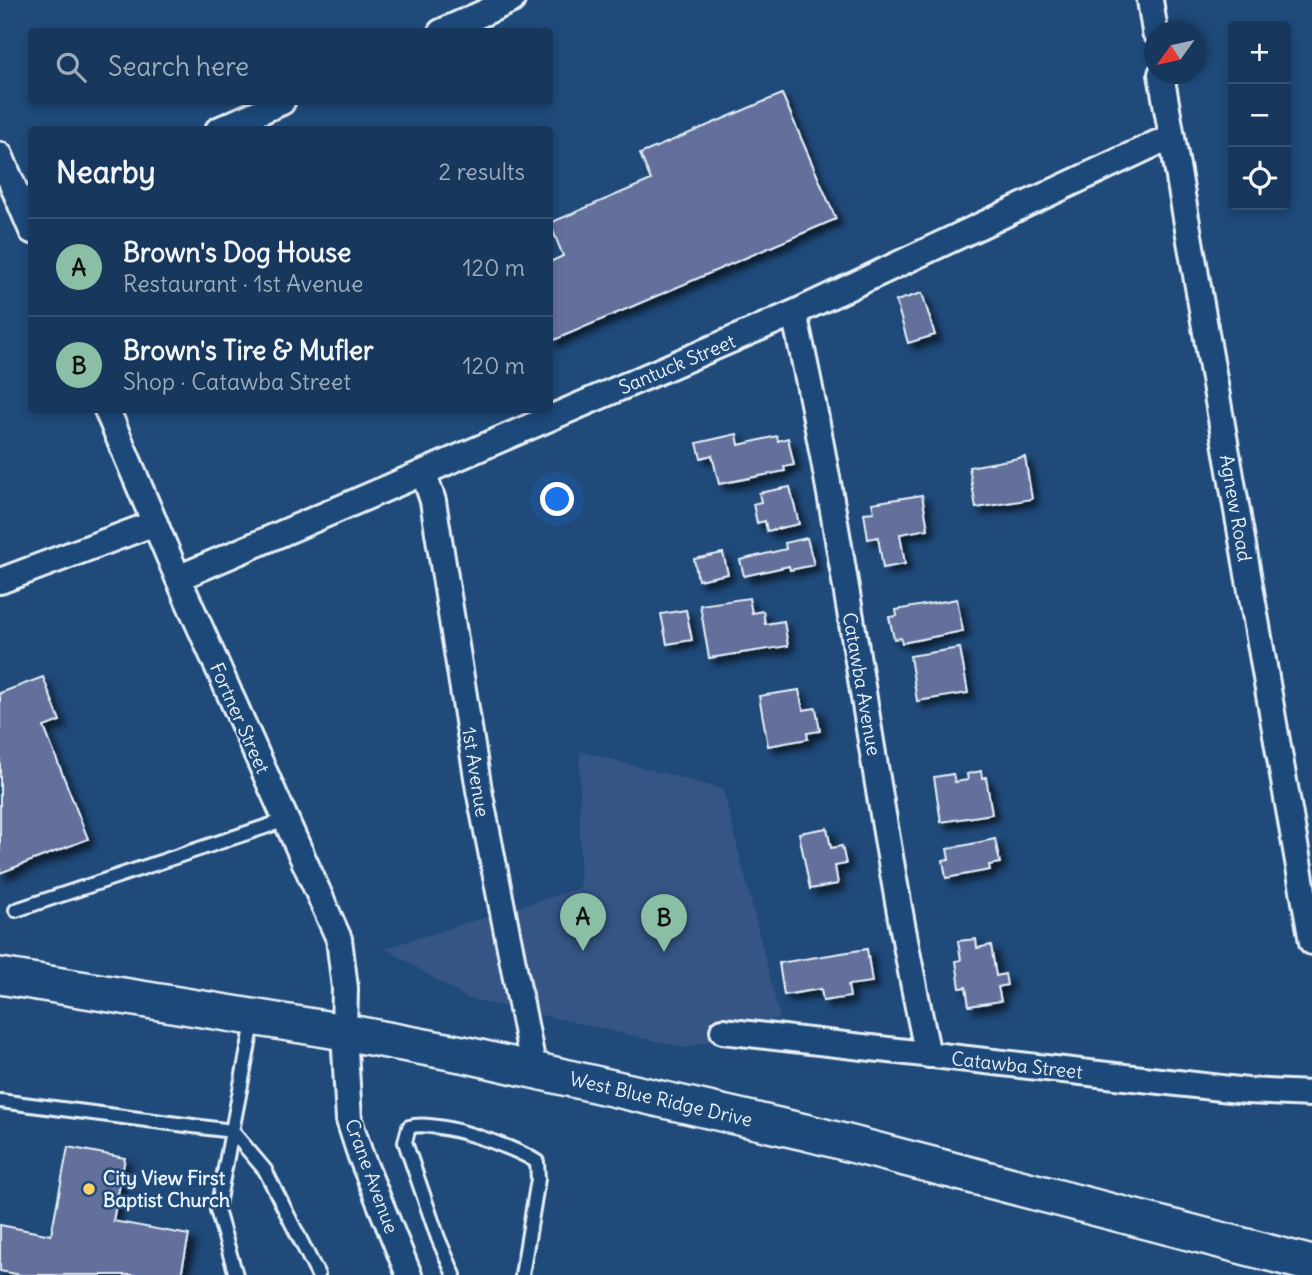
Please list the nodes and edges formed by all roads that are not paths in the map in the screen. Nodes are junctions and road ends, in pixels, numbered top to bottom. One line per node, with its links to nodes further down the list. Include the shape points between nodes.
1 (512, 0): 4 (street)
2 (1150, 0): 3 (street)
3 (1153, 21)
4 (450, 28)
5 (1163, 84): 8 (street, Agnew Road)
6 (275, 105): 7 (street)
7 (227, 126)
8 (1172, 143): 11 (street, Santuck Street, via 1157,143); 19 (street, Agnew Road)
9 (0, 155): 10 (street)
10 (28, 216)
11 (794, 313): 13 (street, Santuck Street); 24 (street, Catawba Avenue, via 851,616 910,972)
12 (108, 413): 14 (street, Fortner Street)
13 (424, 474): 15 (street, Santuck Street); 25 (street, 1st Avenue, via 433,501 492,861)
14 (155, 523): 15 (street, Fortner Street); 16 (street)
15 (178, 578): 17 (street, Fortner Street)
16 (0, 581)
17 (286, 820): 18 (lane); 23 (street, Fortner Street, via 339,939)
18 (16, 910)
19 (1312, 942)
20 (0, 976): 21 (main road, West Blue Ridge Drive)
21 (254, 1017): 23 (main road, West Blue Ridge Drive); 28 (lane)
22 (723, 1031): 24 (street, Catawba Street)
23 (344, 1032): 25 (main road, West Blue Ridge Drive); 32 (street, Crane Avenue, via 349,1119)
24 (929, 1055): 26 (street, Catawba Street, via 1247,1091)
25 (534, 1070): 29 (main road, West Blue Ridge Drive, via 809,1133)
26 (1312, 1094)
27 (0, 1101): 28 (lane)
28 (232, 1131): 30 (lane, via 217,1209); 31 (lane, via 265,1170)
29 (1312, 1264)
30 (236, 1275)
31 (318, 1275)
32 (409, 1275)
33 (454, 1275): 34 (lane, via 405,1142 409,1128 415,1125 487,1139 537,1162)
34 (522, 1275)

